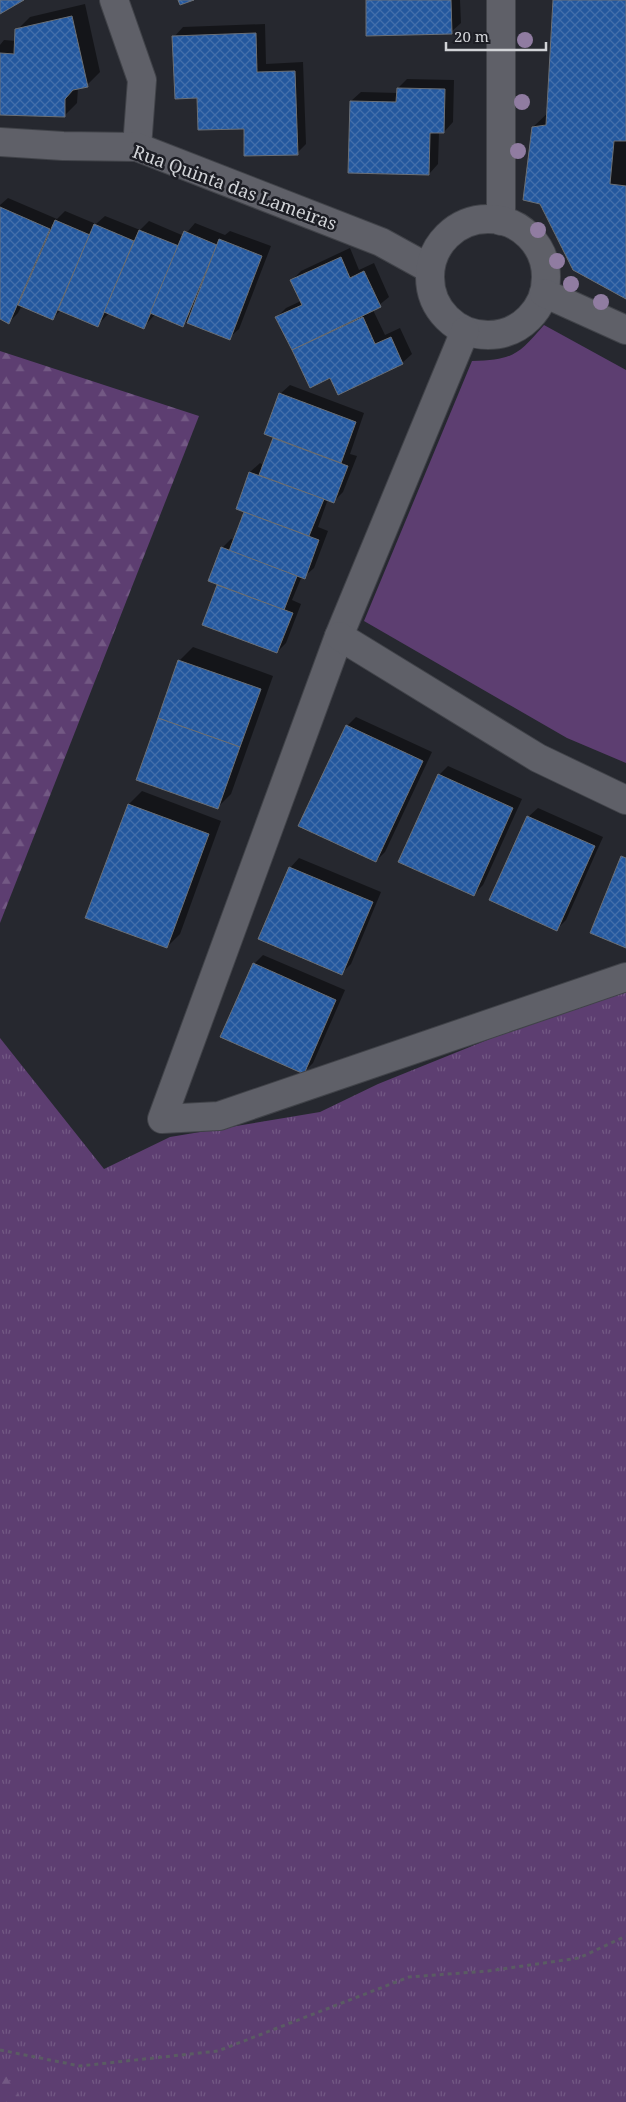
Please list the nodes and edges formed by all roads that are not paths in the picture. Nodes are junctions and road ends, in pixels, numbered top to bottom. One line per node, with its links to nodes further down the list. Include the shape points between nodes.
1 (114, 0): 4 (street, via 142,80)
2 (501, 0): 5 (street)
3 (0, 142): 4 (street, Rua Quinta das Lameiras)
4 (137, 147): 6 (street, Rua Quinta das Lameiras, via 381,242)
5 (501, 221): 6 (street, via 485,219 455,229 443,240); 7 (street, via 518,228 533,240 542,256 546,274)
6 (430, 269): 9 (street, via 431,288 437,306 449,321)
7 (544, 293): 8 (street); 9 (street, via 535,311 522,325 504,334 485,336)
8 (626, 330)
9 (465, 331): 10 (street)
10 (339, 636): 11 (street, via 538,758); 12 (street, via 162,1119 219,1116)
11 (626, 800)
12 (626, 977)

